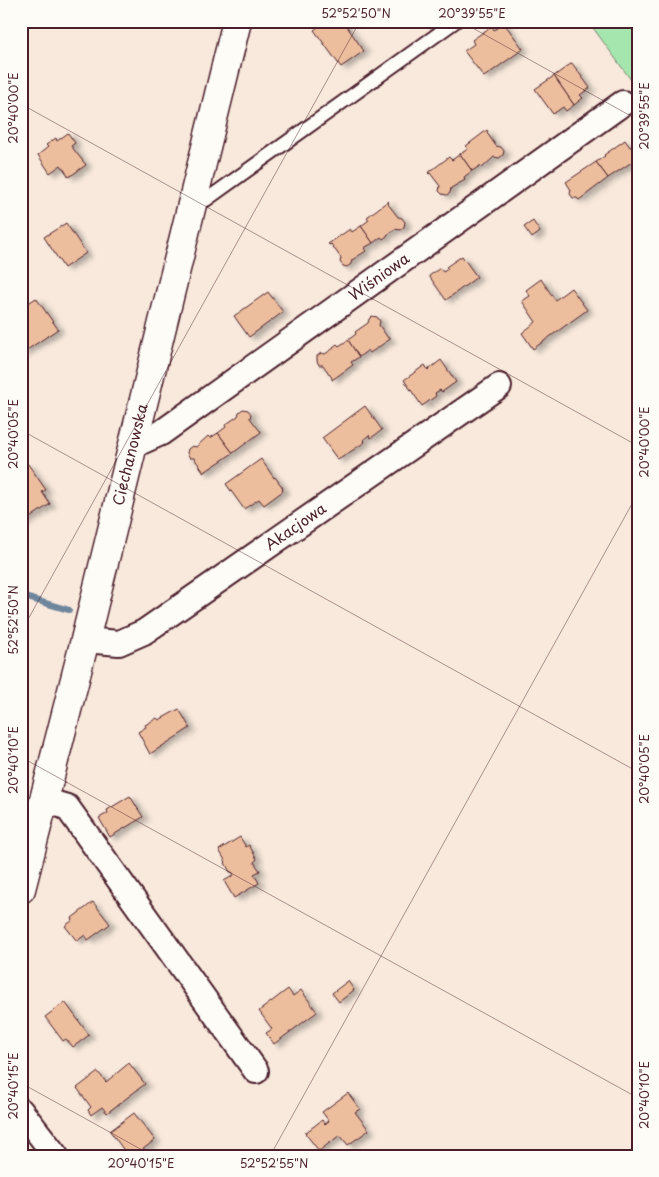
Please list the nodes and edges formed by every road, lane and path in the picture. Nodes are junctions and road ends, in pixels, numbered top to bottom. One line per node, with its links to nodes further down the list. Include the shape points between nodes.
1 (236, 21): 4 (street, Ciechanowska)
2 (456, 21): 4 (lane, via 206,200)
3 (623, 103): 6 (street, Wiśniowa, via 162,433)
4 (190, 208): 6 (street, Ciechanowska)
5 (499, 386): 7 (street, Akacjowa, via 144,632 119,643)
6 (132, 446): 7 (street, Ciechanowska)
7 (85, 640): 8 (street, Ciechanowska)
8 (43, 800): 9 (street, Ciechanowska); 10 (street, via 67,807)
9 (21, 889)
10 (256, 1071)
11 (21, 1111): 12 (street)
12 (56, 1156)

